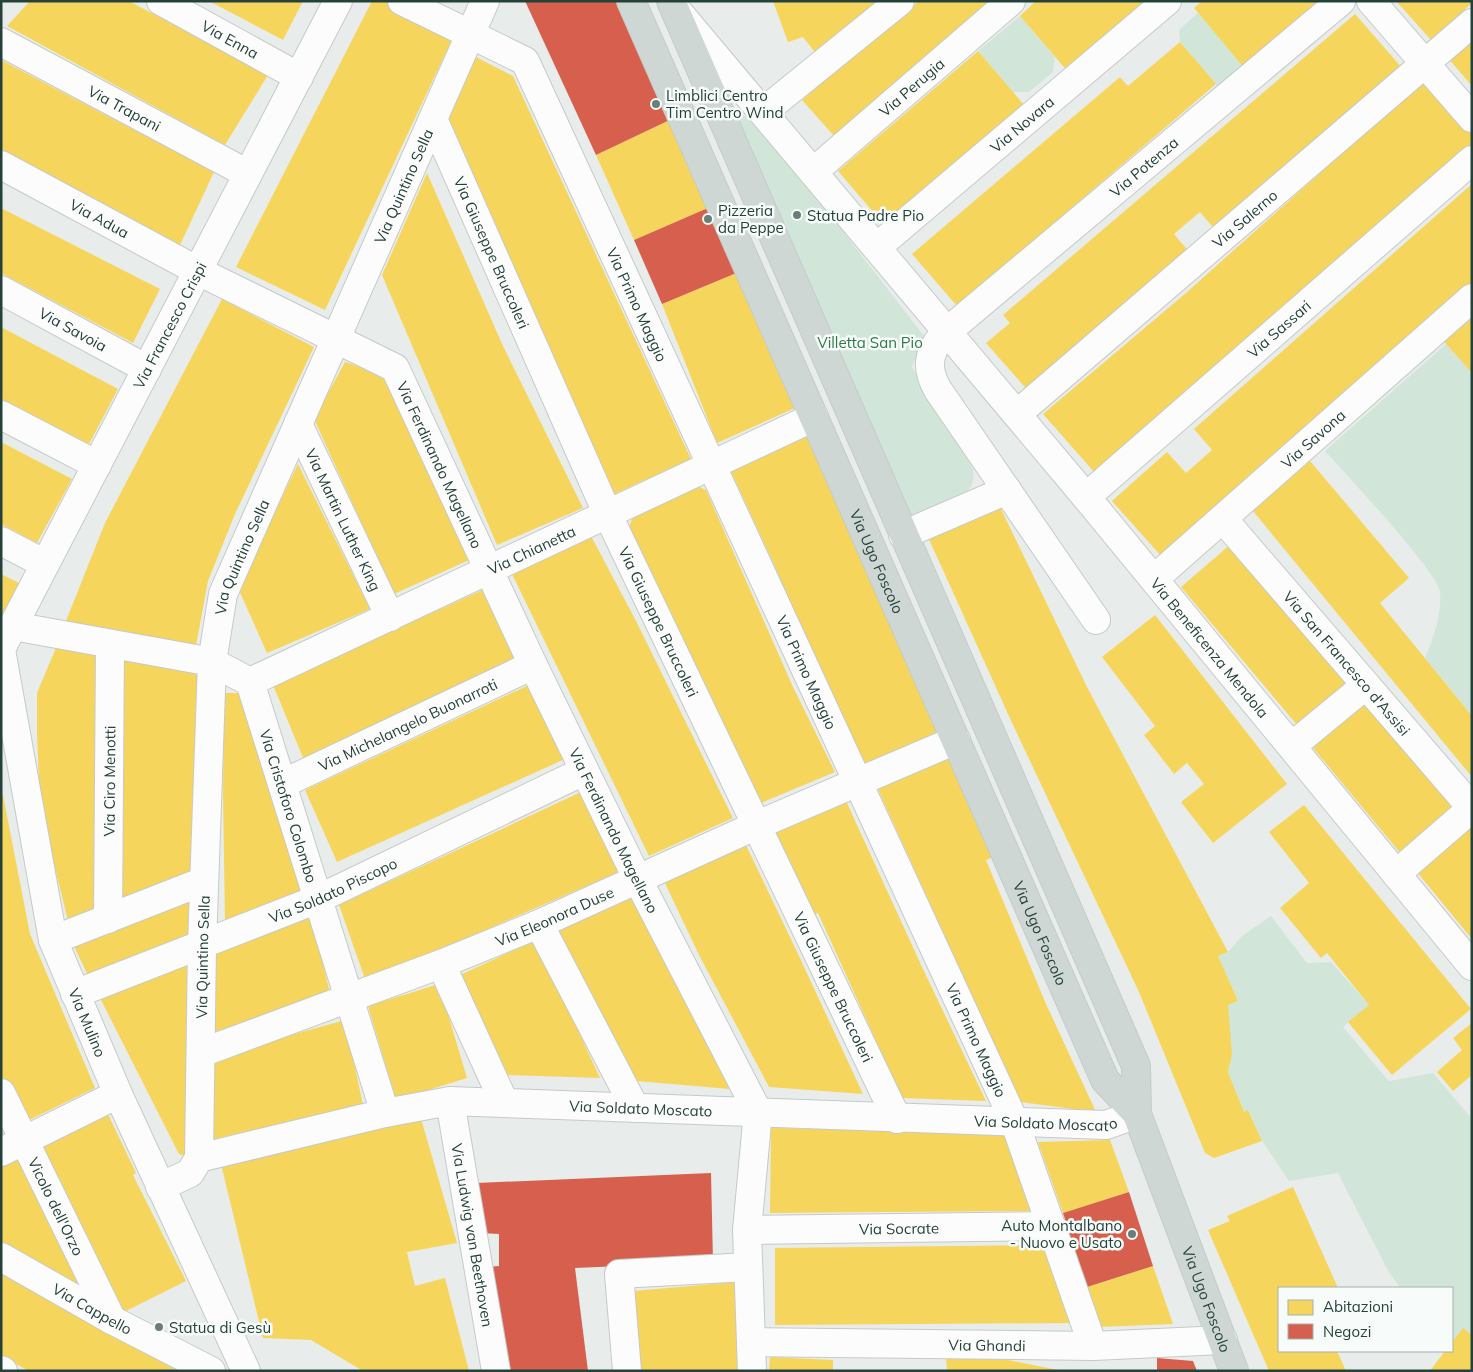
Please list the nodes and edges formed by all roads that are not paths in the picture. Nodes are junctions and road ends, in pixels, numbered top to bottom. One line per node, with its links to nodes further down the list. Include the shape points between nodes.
1 (160, 1): 16 (street, Via Enna)
2 (338, 1): 16 (street, Via Francesco Crispi)
3 (402, 1): 13 (street, Via Primo Maggio)
4 (485, 1): 13 (street, Via Quintino Sella)
5 (632, 1): 33 (main road, Via Ugo Foscolo)
6 (900, 1): 17 (street)
7 (1011, 1): 22 (street, Via Perugia)
8 (1167, 1): 24 (street, Via Novara)
9 (1341, 1): 28 (street, Via Potenza)
10 (1370, 1): 15 (street)
11 (674, 3): 17 (street, Via Beneficenza Mendola); 41 (main road, Via Ugo Foscolo)
12 (1472, 23): 15 (street, Via Salerno)
13 (470, 35): 19 (street, Via Quintino Sella); 36 (street, Via Primo Maggio, via 525,61)
14 (1, 42): 23 (street, Via Trapani)
15 (1425, 64): 18 (street); 31 (street, Via Salerno)
16 (299, 76): 23 (street, Via Francesco Crispi)
17 (763, 112): 22 (street, Via Beneficenza Mendola)
18 (1472, 118)
19 (433, 119): 29 (street, Via Quintino Sella); 39 (street, Via Giuseppe Bruccoleri)
20 (1472, 160): 38 (street, Via Sassari)
21 (1, 165): 25 (street, Via Adua)
22 (813, 172): 24 (street, Via Beneficenza Mendola)
23 (248, 174): 25 (street, Via Francesco Crispi)
24 (877, 247): 28 (street, Via Beneficenza Mendola)
25 (198, 271): 29 (street, Via Adua); 30 (street, Via Francesco Crispi)
26 (1, 290): 30 (street, Via Savoia)
27 (1472, 298): 40 (street, Via Savona)
28 (948, 331): 31 (street, Via Beneficenza Mendola); 37 (street, Via Potenza, via 934,349 929,371 941,396)
29 (336, 340): 34 (street, Via Quintino Sella); 44 (street, Via Ferdinando Magellano, via 395,368)
30 (147, 369): 35 (street, Via Francesco Crispi)
31 (1017, 414): 38 (street, Via Beneficenza Mendola)
32 (1, 415): 35 (street)
33 (814, 417): 36 (street, Via Chianetta); 54 (main road, Via Ugo Foscolo)
34 (298, 424): 46 (street, Via Martin Luther King); 50 (street, Via Quintino Sella, via 223,594)
35 (97, 465): 43 (street, Via Francesco Crispi)
36 (713, 465): 39 (street, Via Chianetta); 57 (street, Via Primo Maggio)
37 (1006, 490): 41 (street); 47 (street, Via Potenza)
38 (1086, 497): 45 (street, Via Beneficenza Mendola)
39 (608, 515): 44 (street, Via Chianetta); 60 (street, Via Giuseppe Bruccoleri)
40 (1223, 519): 45 (street, Via Savona); 53 (street, Via San Francesco d'Assisi)
41 (903, 535): 81 (main road, Via Ugo Foscolo, via 1136,1066)
42 (1, 541): 43 (street)
43 (45, 564): 48 (street, Via Francesco Crispi)
44 (490, 570): 46 (street, Via Chianetta); 51 (street, Via Ferdinando Magellano)
45 (1154, 579): 55 (street, Via Beneficenza Mendola)
46 (390, 617): 52 (street, Via Chianetta)
47 (1096, 620)
48 (5, 642): 49 (street); 67 (street, Via Mulino)
49 (110, 644): 50 (street); 65 (street, Via Ciro Menotti)
50 (212, 662): 52 (street); 63 (street, Via Quintino Sella)
51 (533, 665): 56 (street, Via Ferdinando Magellano); 58 (street, Via Michelangelo Buonarroti)
52 (250, 682): 58 (street, Via Cristoforo Colombo)
53 (1366, 685): 55 (street); 59 (street, Via San Francesco d'Assisi)
54 (956, 740): 57 (street, Via Eleonora Duse); 81 (main road, Via Ugo Foscolo, via 1105,1080)
55 (1292, 746): 61 (street, Via Beneficenza Mendola)
56 (584, 771): 62 (street, Via Ferdinando Magellano); 64 (street, Via Soldato Piscopo)
57 (858, 783): 60 (street, Via Eleonora Duse); 83 (street, Via Primo Maggio)
58 (282, 784): 64 (street, Via Cristoforo Colombo)
59 (1472, 808): 61 (street)
60 (754, 826): 62 (street, Via Eleonora Duse); 82 (street, Via Giuseppe Bruccoleri)
61 (1396, 874): 70 (street, Via Beneficenza Mendola)
62 (638, 880): 66 (street, Via Eleonora Duse); 79 (street, Via Ferdinando Magellano)
63 (204, 881): 65 (street); 68 (street, Via Quintino Sella)
64 (318, 899): 68 (street, Via Soldato Piscopo); 72 (street, Via Cristoforo Colombo)
65 (108, 919): 67 (street)
66 (538, 924): 69 (street, Via Eleonora Duse); 78 (street)
67 (54, 940): 71 (street, Via Mulino)
68 (202, 945): 71 (street, Via Soldato Piscopo); 73 (street, Via Quintino Sella)
69 (441, 964): 72 (street, Via Eleonora Duse); 77 (street)
70 (1472, 966)
71 (74, 994): 75 (street, Via Mulino)
72 (349, 999): 73 (street, Via Eleonora Duse); 80 (street, Via Cristoforo Colombo)
73 (200, 1053): 85 (street, Via Quintino Sella)
74 (1, 1093): 84 (street, Vicolo dell'Orzo)
75 (118, 1094): 84 (street); 86 (street, Via Mulino)
76 (450, 1100): 77 (street, Via Soldato Moscato); 80 (street, Via Soldato Moscato); 97 (street, Via Ludwig van Beethoven)
77 (504, 1102): 78 (street, Via Soldato Moscato)
78 (635, 1108): 79 (street, Via Soldato Moscato)
79 (758, 1112): 82 (street, Via Soldato Moscato); 88 (street)
80 (385, 1113): 85 (street, Via Soldato Moscato)
81 (1137, 1114): 83 (street, Via Soldato Moscato, via 1106,1125); 92 (main road, Via Ugo Foscolo)
82 (897, 1118): 83 (street, Via Soldato Moscato)
83 (1015, 1123): 87 (street, Via Primo Maggio)
84 (13, 1147): 91 (street, Vicolo dell'Orzo)
85 (199, 1158): 86 (street, via 190,1173)
86 (160, 1187): 96 (street, Via Mulino)
87 (1051, 1226): 88 (street, Via Socrate); 94 (street, Via Primo Maggio)
88 (747, 1230): 90 (street)
89 (1, 1257): 91 (street, Via Cappello)
90 (748, 1267): 93 (street); 98 (street, via 618,1274)
91 (112, 1320): 95 (street, Via Cappello)
92 (1223, 1340): 94 (street, Via Ghandi); 100 (main road, Via Ugo Foscolo)
93 (751, 1342): 94 (street, Via Ghandi); 99 (street)
94 (1093, 1346)
95 (211, 1371)
96 (246, 1371)
97 (496, 1371)
98 (627, 1371)
99 (752, 1371)
100 (1234, 1371)

